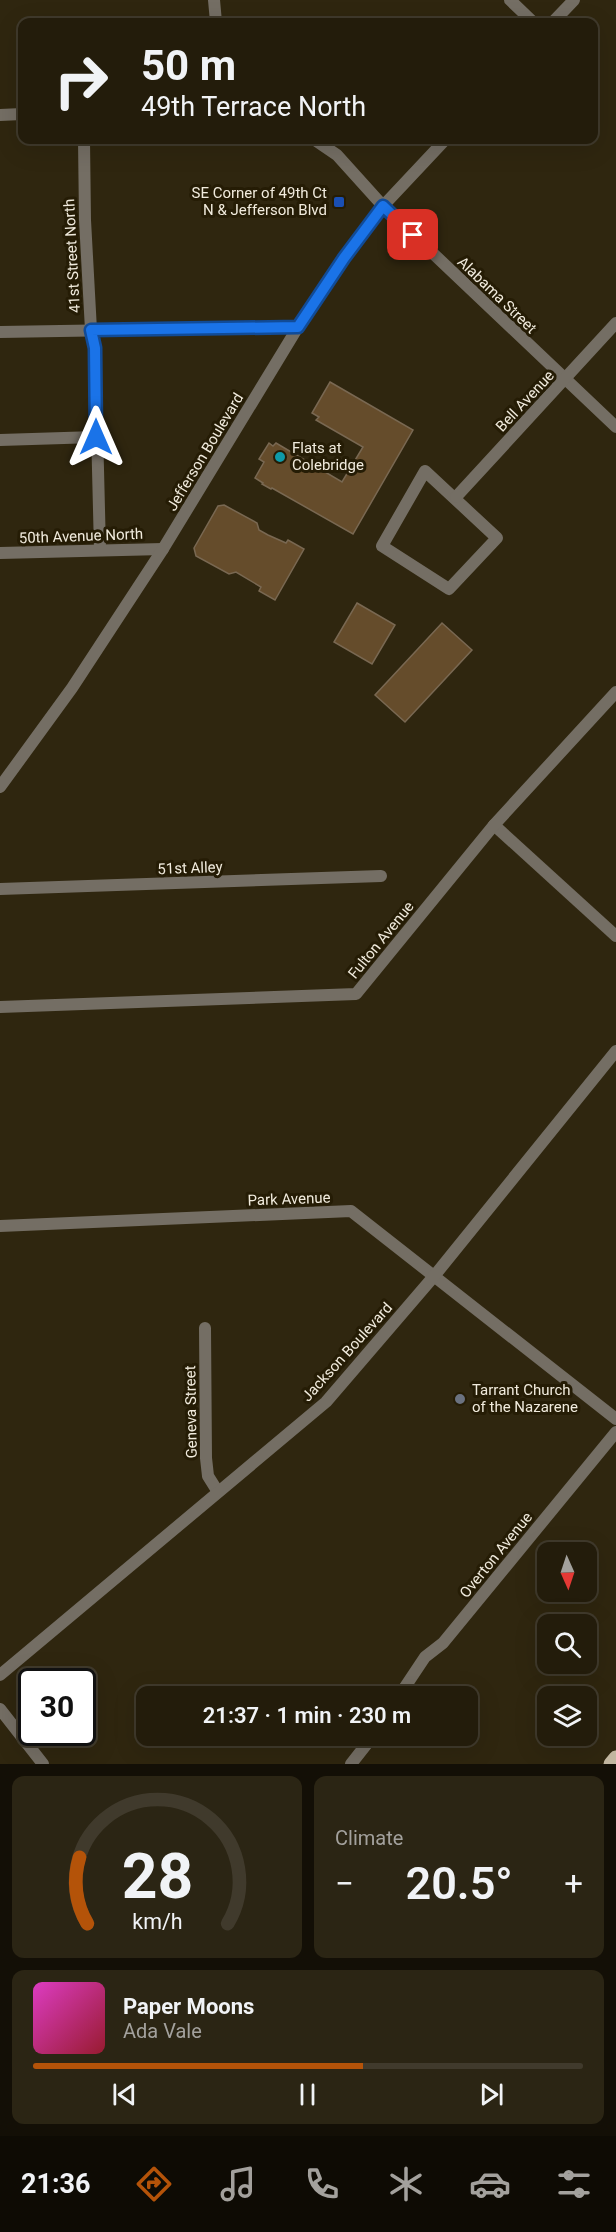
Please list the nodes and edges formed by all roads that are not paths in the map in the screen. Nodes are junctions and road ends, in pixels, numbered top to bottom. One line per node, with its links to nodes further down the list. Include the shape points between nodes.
1 (214, 0): 4 (street)
2 (510, 0): 5 (street)
3 (574, 0): 6 (street)
4 (216, 18)
5 (529, 18)
6 (558, 18)
7 (18, 114): 8 (street)
8 (0, 115)
9 (84, 144): 15 (street, 41st Street North)
10 (321, 144): 12 (street, Alabama Street, via 337,155)
11 (441, 144): 12 (street, Jefferson Boulevard)
12 (383, 206): 14 (street, Jefferson Boulevard); 17 (street, Alabama Street)
13 (616, 323): 17 (street, Bell Avenue)
14 (298, 327): 15 (street); 22 (street, Jefferson Boulevard)
15 (91, 330): 16 (street); 19 (street, 41st Street North, via 95,348)
16 (0, 332)
17 (565, 380): 18 (street, Alabama Street); 21 (street, Bell Avenue)
18 (616, 427)
19 (96, 437): 20 (street); 23 (street, 41st Street North)
20 (0, 440)
21 (456, 497): 21 (street, via 497,538 449,590 382,546 425,471)
22 (163, 549): 23 (street, 50th Avenue North); 26 (street, Jefferson Boulevard, via 72,688)
23 (100, 550): 24 (street, 50th Avenue North)
24 (0, 554)
25 (616, 692): 28 (street, Fulton Avenue)
26 (5, 773): 27 (street, Jefferson Boulevard)
27 (0, 787)
28 (494, 825): 31 (street); 32 (street, Fulton Avenue, via 356,994)
29 (381, 876): 30 (street, 51st Alley)
30 (0, 889)
31 (616, 936)
32 (0, 1007)
33 (616, 1051): 35 (street, Jackson Boulevard)
34 (0, 1226): 35 (street, Park Avenue, via 351,1211)
35 (435, 1275): 37 (street, Park Avenue); 39 (street, Jackson Boulevard, via 326,1401)
36 (205, 1328): 39 (street, Geneva Street, via 206,1458 208,1476)
37 (616, 1419)
38 (616, 1432): 41 (street, Overton Avenue, via 443,1643 426,1657)
39 (218, 1492): 40 (street, Jackson Boulevard)
40 (0, 1675)
41 (406, 1686)
42 (0, 1709): 45 (street)
43 (365, 1746): 46 (street)
44 (616, 1758): 47 (main road)
45 (43, 1764)
46 (351, 1764)
47 (611, 1764)

